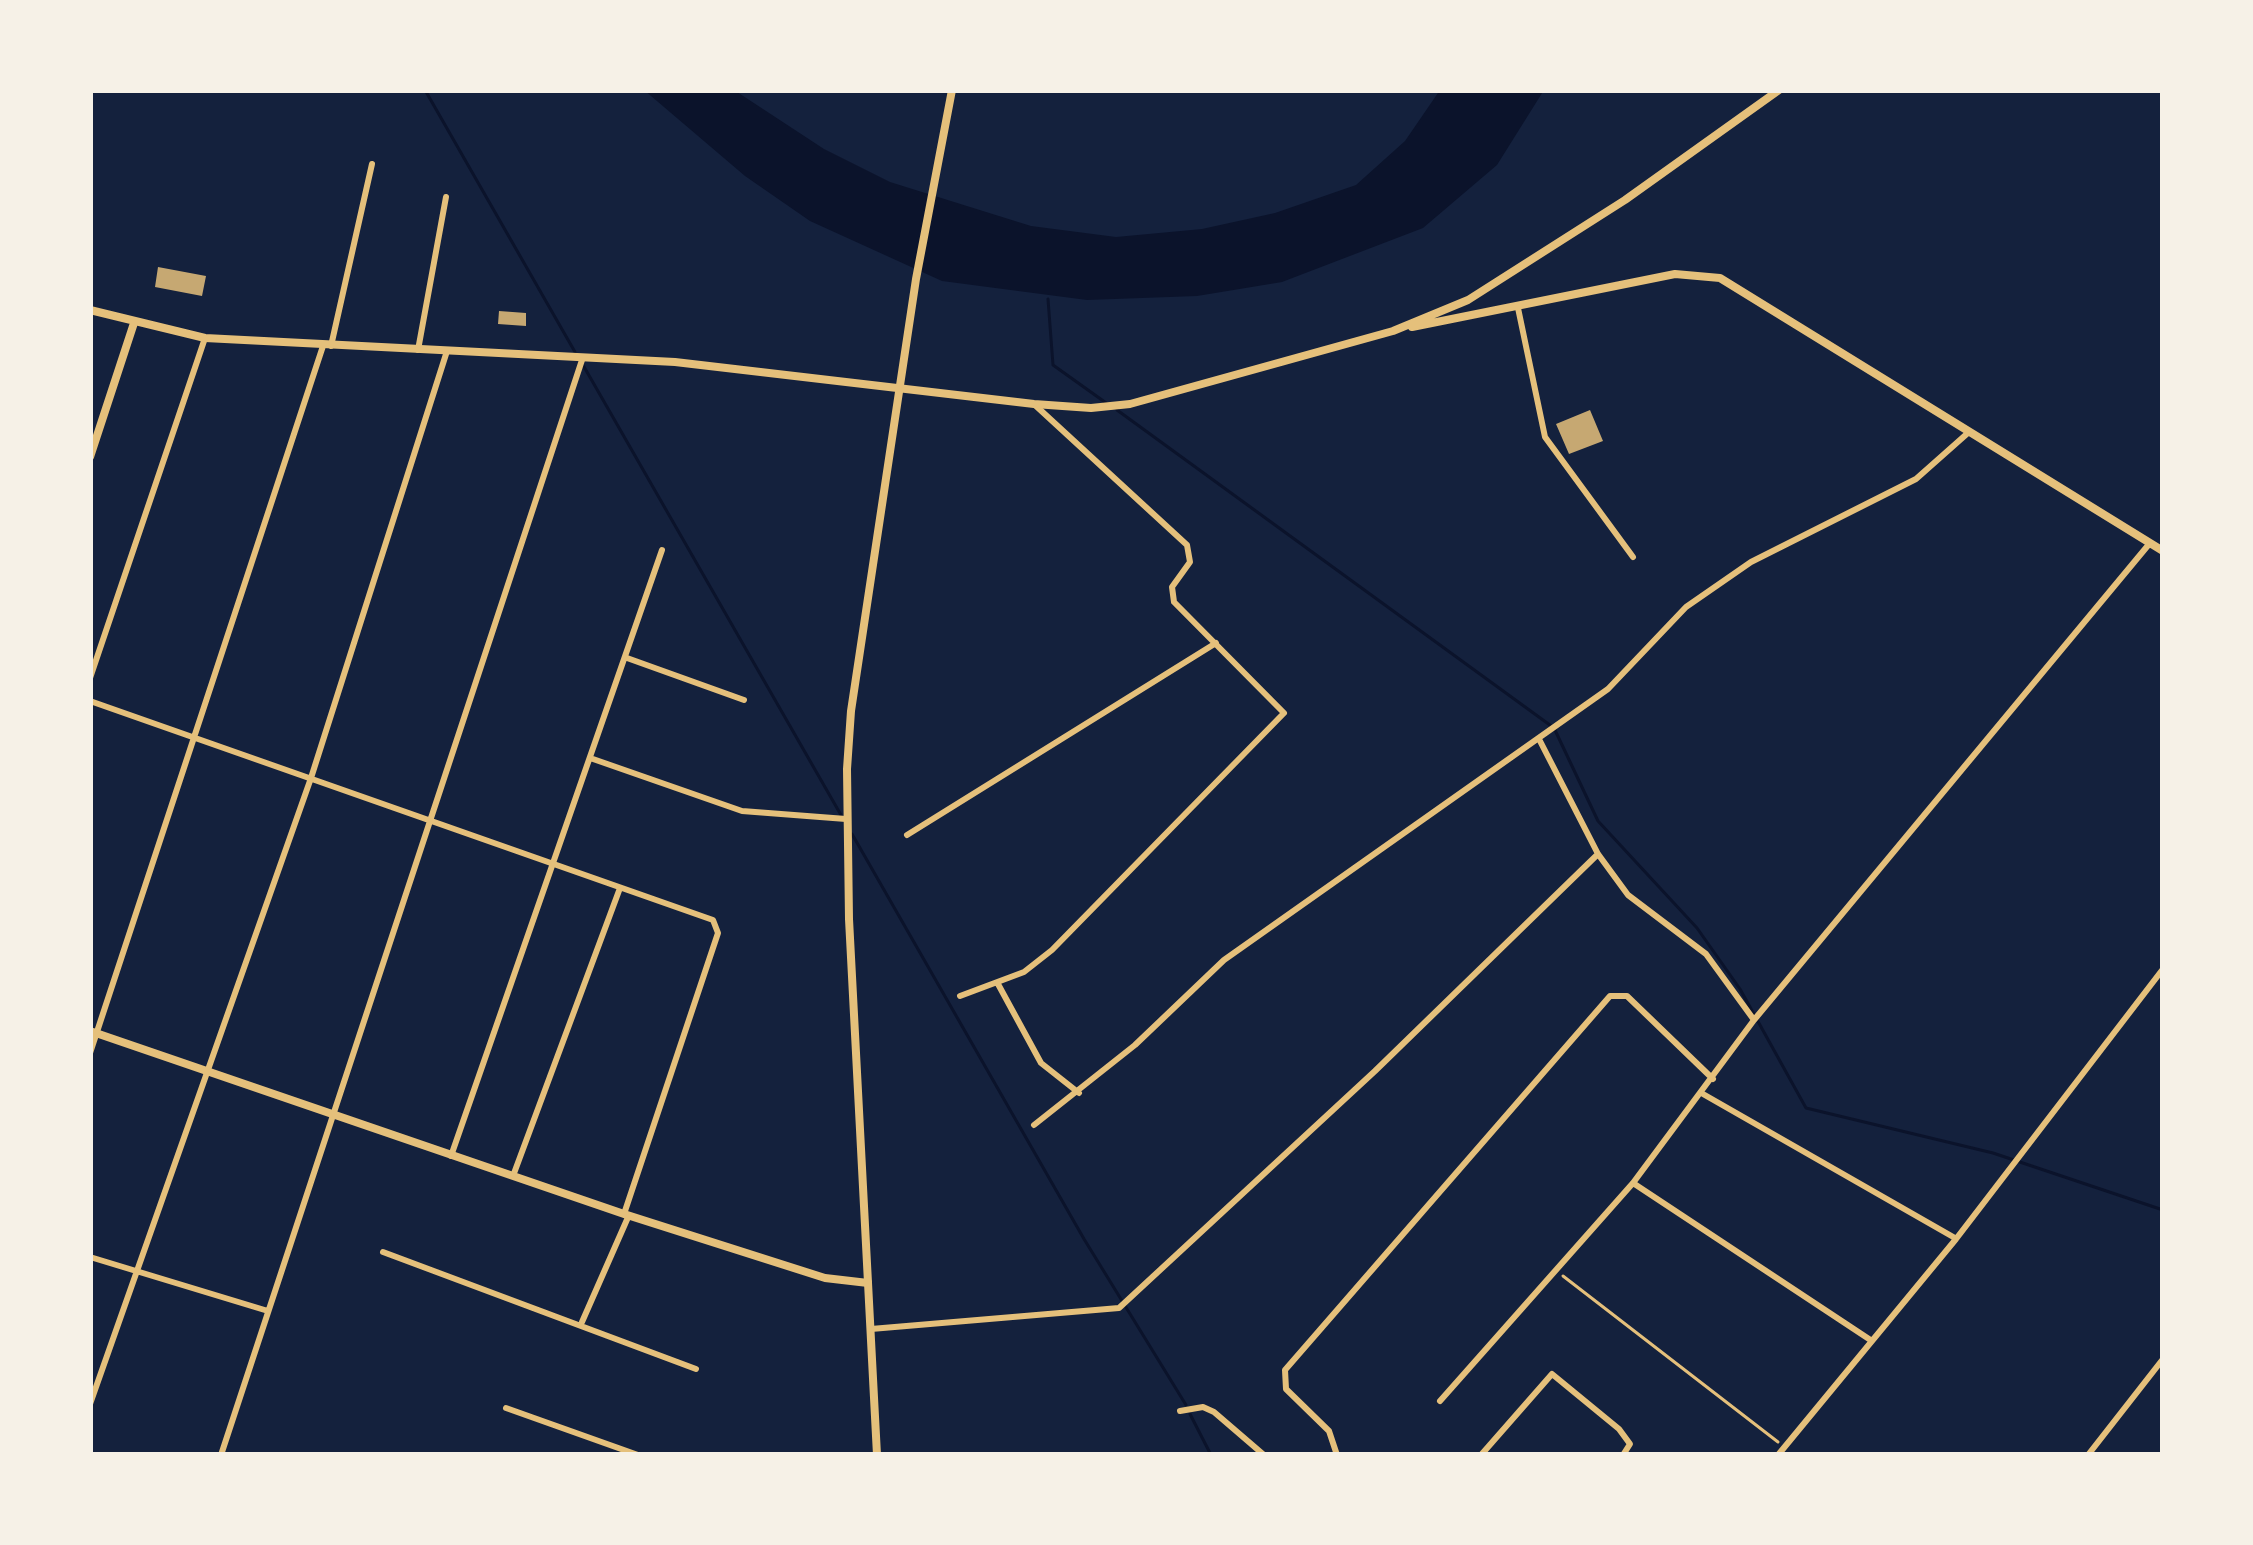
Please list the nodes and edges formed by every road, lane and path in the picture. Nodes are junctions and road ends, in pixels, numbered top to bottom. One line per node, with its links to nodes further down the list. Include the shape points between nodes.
1 (952, 90): 14 (street)
2 (1780, 90): 8 (street, via 1502,282)
3 (372, 164): 10 (street)
4 (446, 197): 11 (street)
5 (1518, 308): 8 (street); 16 (street, via 1675,274 1720,278); 21 (street, via 1545,437)
6 (90, 310): 7 (street)
7 (134, 322): 9 (street); 17 (street)
8 (1393, 331): 15 (street, via 1130,404)
9 (205, 338): 10 (street); 24 (street)
10 (327, 346): 11 (street); 27 (street)
11 (418, 350): 12 (street)
12 (447, 351): 13 (street); 30 (street)
13 (583, 357): 14 (street); 32 (street)
14 (900, 387): 15 (street); 31 (street, via 851,712)
15 (1034, 404): 22 (street, via 1186,544 1190,562 1170,594)
16 (1972, 430): 18 (street); 28 (street, via 1916,479 1751,562 1686,607 1608,689)
17 (90, 457)
18 (2150, 543): 20 (street); 40 (street)
19 (662, 550): 23 (street)
20 (2163, 551)
21 (1633, 556)
22 (1216, 643): 33 (street); 38 (street, via 1282,706 1283,720 1052,950)
23 (627, 658): 26 (street); 29 (street)
24 (90, 678)
25 (90, 700): 27 (street)
26 (745, 700)
27 (194, 737): 30 (street); 41 (street)
28 (1539, 739): 34 (street); 45 (street, via 1224,959)
29 (593, 759): 31 (street, via 742,811); 35 (street)
30 (311, 778): 32 (street); 43 (street)
31 (846, 819): 58 (street)
32 (433, 822): 35 (street); 47 (street)
33 (907, 835)
34 (1598, 854): 40 (street, via 1642,910 1706,954); 61 (street, via 1119,1308)
35 (556, 865): 36 (street); 49 (street)
36 (620, 887): 50 (street); 52 (street, via 717,926)
37 (2163, 969): 53 (street)
38 (998, 984): 39 (street); 45 (street, via 1041,1063)
39 (960, 996)
40 (1754, 1020): 44 (street)
41 (93, 1032): 42 (street); 43 (street)
42 (90, 1053)
43 (210, 1071): 47 (street); 57 (street)
44 (1713, 1079): 46 (street); 74 (street, via 1627,996 1610,996 1285,1370 1286,1389 1330,1431)
45 (1078, 1093): 48 (street)
46 (1702, 1094): 51 (street); 53 (street)
47 (332, 1113): 49 (street); 59 (street)
48 (1034, 1124)
49 (451, 1156): 50 (street)
50 (513, 1176): 52 (street)
51 (1633, 1183): 56 (street); 62 (street)
52 (626, 1215): 58 (street, via 824,1279); 60 (street)
53 (1956, 1239): 62 (street)
54 (382, 1252): 60 (street)
55 (90, 1257): 57 (street)
56 (1557, 1271): 65 (street); 69 (path)
57 (137, 1273): 59 (street); 66 (street)
58 (868, 1283): 61 (street)
59 (268, 1311): 70 (street)
60 (581, 1323): 64 (street)
61 (871, 1329): 72 (street)
62 (1872, 1341): 69 (street)
63 (2163, 1359): 78 (street)
64 (696, 1370)
65 (1440, 1401)
66 (90, 1404)
67 (506, 1408): 71 (street)
68 (1180, 1412): 73 (street, via 1214,1412)
69 (1784, 1447): 77 (street)
70 (221, 1455)
71 (638, 1455)
72 (878, 1455)
73 (1264, 1455)
74 (1337, 1455)
75 (1480, 1455): 76 (street, via 1552,1374 1619,1429 1630,1444)
76 (1623, 1455)
77 (1778, 1455)
78 (2088, 1455)

